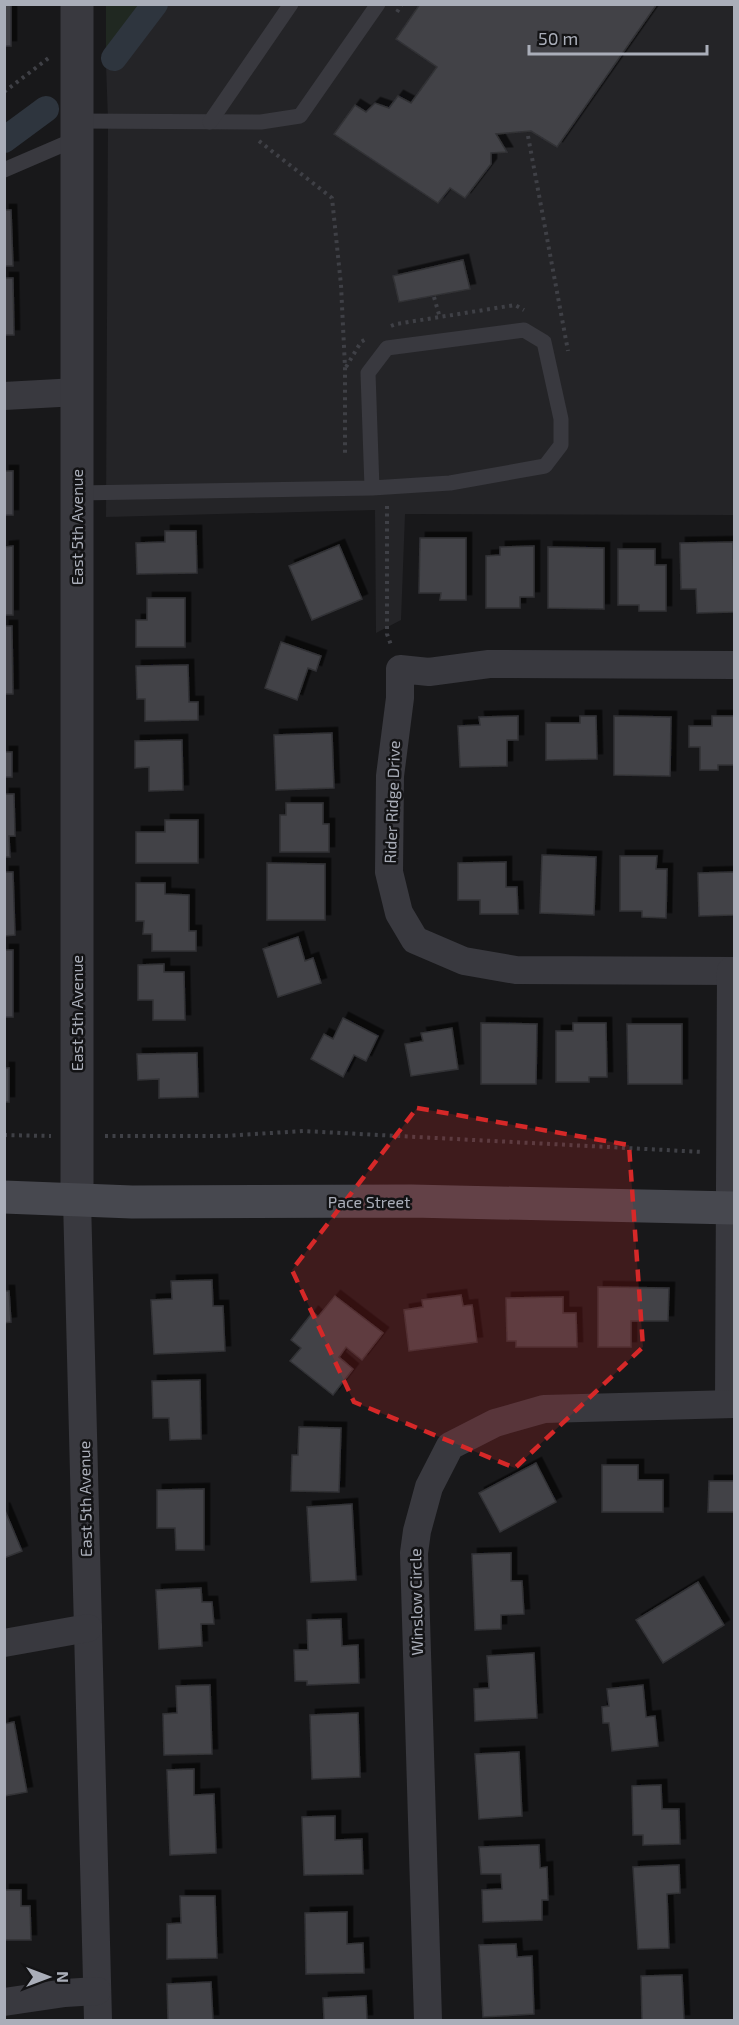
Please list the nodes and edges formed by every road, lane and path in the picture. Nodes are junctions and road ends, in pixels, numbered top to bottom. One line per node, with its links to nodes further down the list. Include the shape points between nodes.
1 (77, 4): 5 (street, East 5th Avenue)
2 (291, 4): 4 (lane)
3 (378, 4): 4 (lane, via 300,116 261,122)
4 (210, 122): 5 (lane)
5 (76, 130): 8 (lane); 12 (street, East 5th Avenue)
6 (250, 135): 14 (path, via 332,198 341,285)
7 (528, 136): 11 (path)
8 (4, 170)
9 (435, 297): 10 (path)
10 (440, 318)
11 (569, 356)
12 (77, 392): 13 (street); 16 (street, East 5th Avenue)
13 (4, 396)
14 (345, 455)
15 (380, 488): 15 (lane, via 450,483 545,465 561,445 561,419 544,342 524,330 387,348 368,373); 16 (lane); 18 (path, via 387,634)
16 (77, 493): 25 (street, East 5th Avenue)
17 (735, 665): 18 (street, via 489,664 429,672)
18 (400, 669): 19 (street, Rider Ridge Drive, via 390,776 389,872 399,913 415,940 464,961 516,970)
19 (733, 971): 26 (street)
20 (4, 1135): 21 (path)
21 (52, 1136)
22 (104, 1136): 23 (path, via 224,1136 303,1131)
23 (703, 1152)
24 (4, 1197): 25 (main road, Pace Street)
25 (77, 1200): 26 (main road, Pace Street); 28 (street, East 5th Avenue)
26 (733, 1208): 27 (street)
27 (732, 1403): 33 (street, Winslow Circle, via 544,1408 495,1423 450,1446 429,1487 414,1553)
28 (88, 1628): 29 (street); 30 (street, East 5th Avenue)
29 (4, 1643)
30 (97, 1992): 31 (street); 32 (street, East 5th Avenue)
31 (4, 2002)
32 (98, 2020)
33 (428, 2020)

